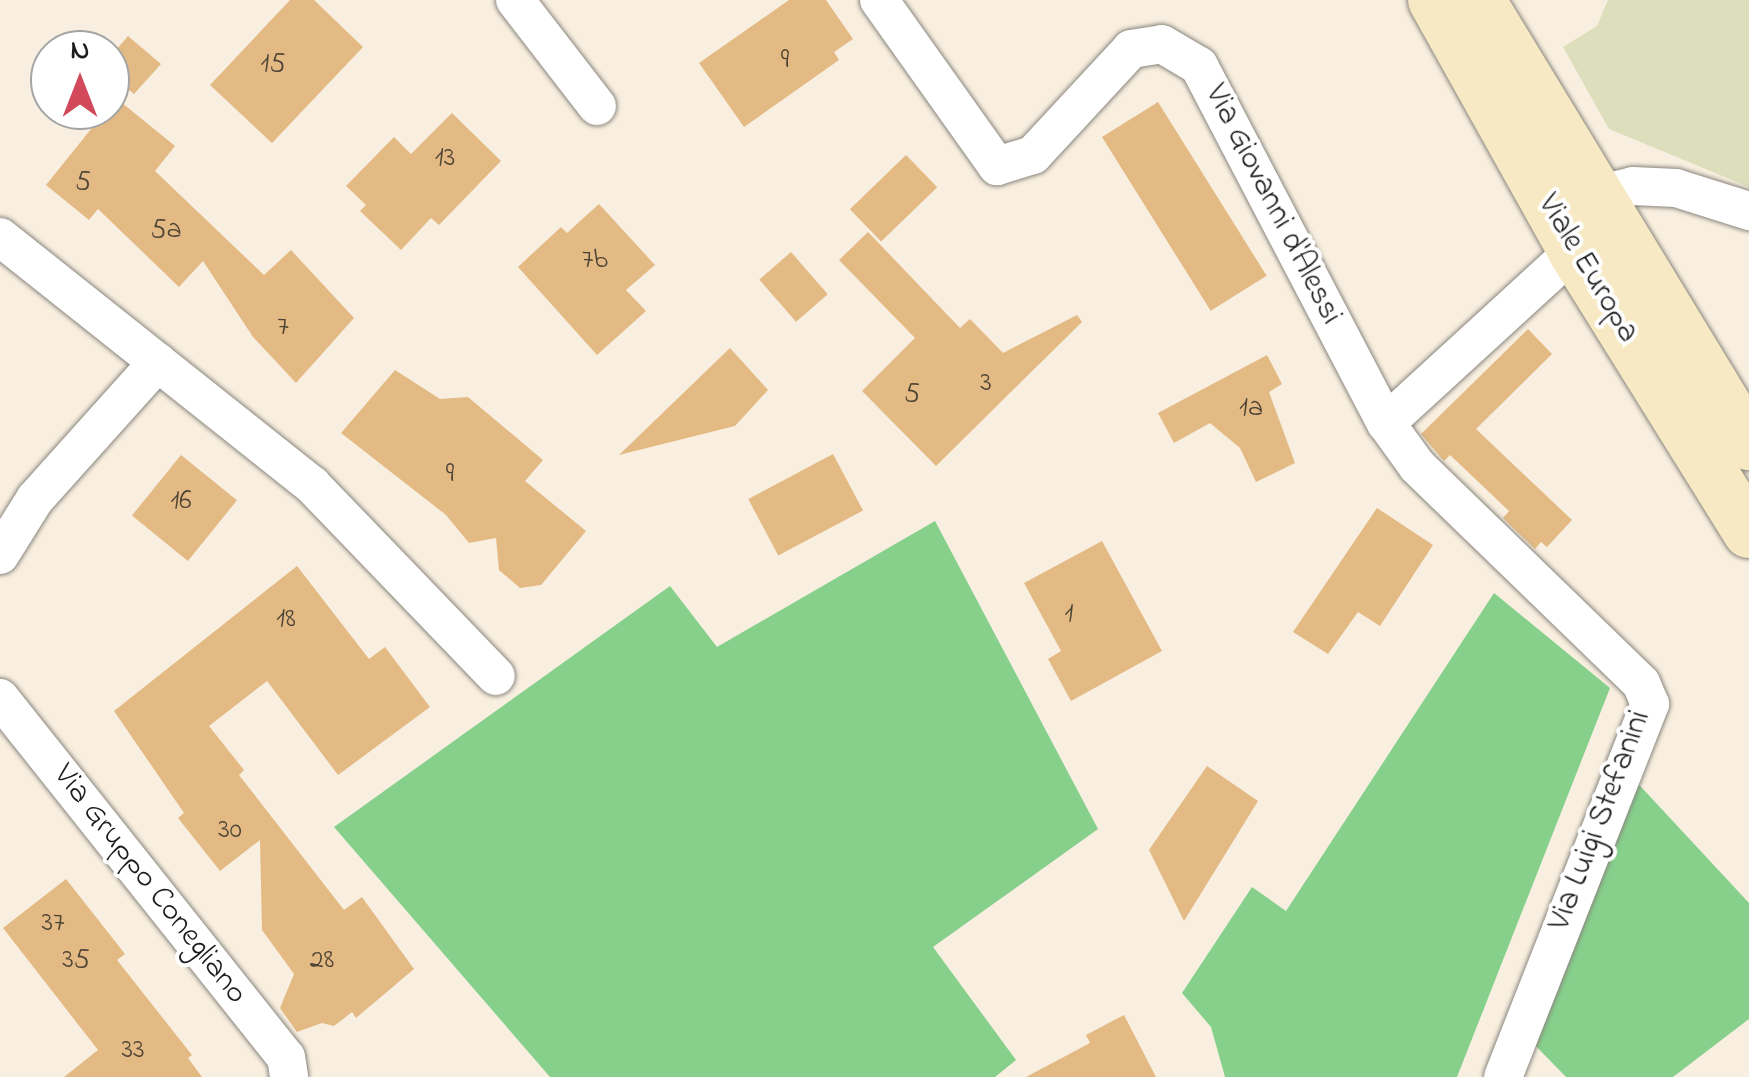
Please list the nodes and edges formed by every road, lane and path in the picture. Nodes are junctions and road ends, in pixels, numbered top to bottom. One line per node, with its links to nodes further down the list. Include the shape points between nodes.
1 (515, 0): 5 (street)
2 (879, 0): 11 (street, Via Giovanni d'Alessi, via 996,166 1033,154 1131,49 1162,44 1198,66)
3 (1434, 0): 9 (main road, Viale Europa)
4 (1479, 0): 6 (main road, Viale Europa)
5 (597, 106)
6 (1595, 196): 7 (street, via 1618,187 1664,187); 12 (main road, Viale Europa)
7 (1749, 211)
8 (0, 236): 10 (street)
9 (1574, 251): 11 (street); 13 (main road, Viale Europa)
10 (158, 362): 14 (street, via 34,499); 15 (street, via 312,485)
11 (1386, 422): 18 (street, Via Luigi Stefanini, via 1417,466 1641,683 1650,704)
12 (1749, 444)
13 (1749, 532)
14 (0, 554)
15 (496, 676)
16 (0, 698): 17 (street, Via Gruppo Conegliano, via 286,1058)
17 (289, 1077)
18 (1503, 1077)

